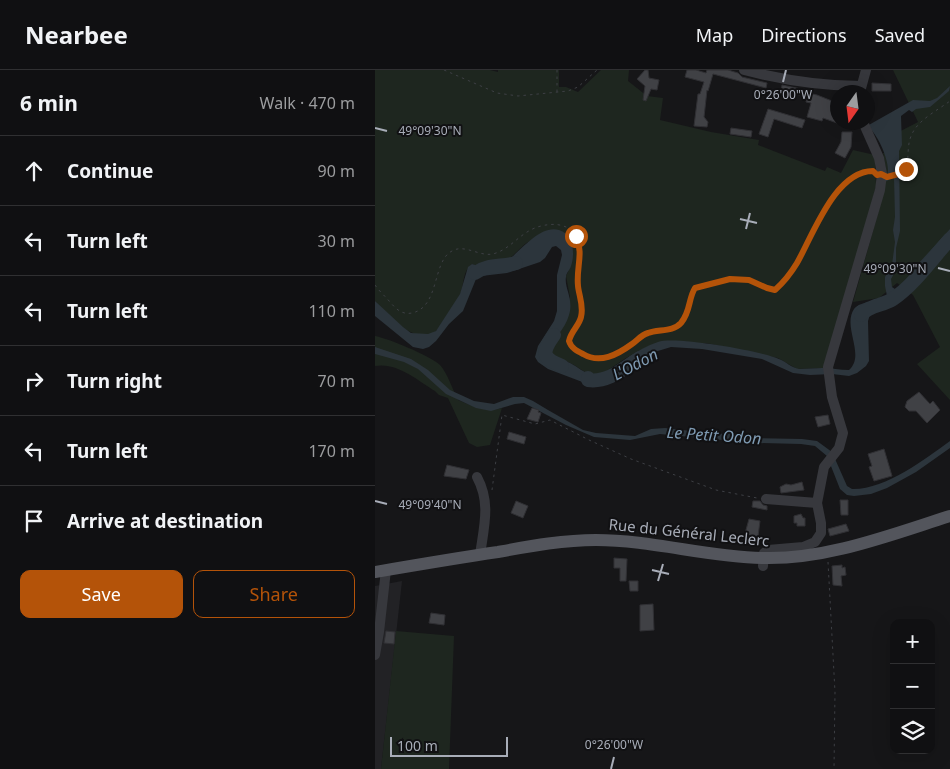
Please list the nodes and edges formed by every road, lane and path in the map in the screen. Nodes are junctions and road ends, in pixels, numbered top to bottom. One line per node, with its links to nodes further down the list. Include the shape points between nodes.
1 (444, 70): 8 (path, via 497,93 518,96)
2 (557, 70): 8 (path)
3 (597, 70): 8 (path, via 578,87)
4 (744, 70): 7 (street, via 788,81)
5 (866, 70): 6 (street)
6 (862, 85)
7 (830, 86)
8 (557, 93)
9 (950, 101): 11 (path, via 917,126 911,136 906,169 893,176)
10 (867, 130): 11 (street, via 879,158)
11 (881, 174): 12 (path, via 866,171 848,181 824,211 797,263 775,290 749,280 730,279 695,288 690,307 676,328 647,333 601,359 588,357 570,344 571,334 582,312 577,274 581,255 576,236 564,225 551,224 530,230 495,254 461,249 451,251 443,262 430,297 412,313 395,308); 16 (street, via 880,190 828,367 832,397 843,433 842,440 824,467)
12 (375, 285)
13 (477, 477): 19 (street, via 486,501)
14 (492, 495): 15 (path, via 502,415 535,424 550,420 597,444 699,484)
15 (765, 499): 16 (street)
16 (817, 503): 20 (street, via 821,533 815,542 803,547 767,550)
17 (950, 516): 18 (main road, Rue du Général Leclerc)
18 (827, 552): 20 (main road, Rue du Général Leclerc); 23 (path, via 835,692)
19 (481, 554): 20 (main road, Rue du Général Leclerc, via 554,542 597,540 614,545); 21 (main road, Rue du Général Leclerc)
20 (763, 562)
21 (380, 571): 22 (street, via 379,632)
22 (375, 656)
23 (834, 769)

